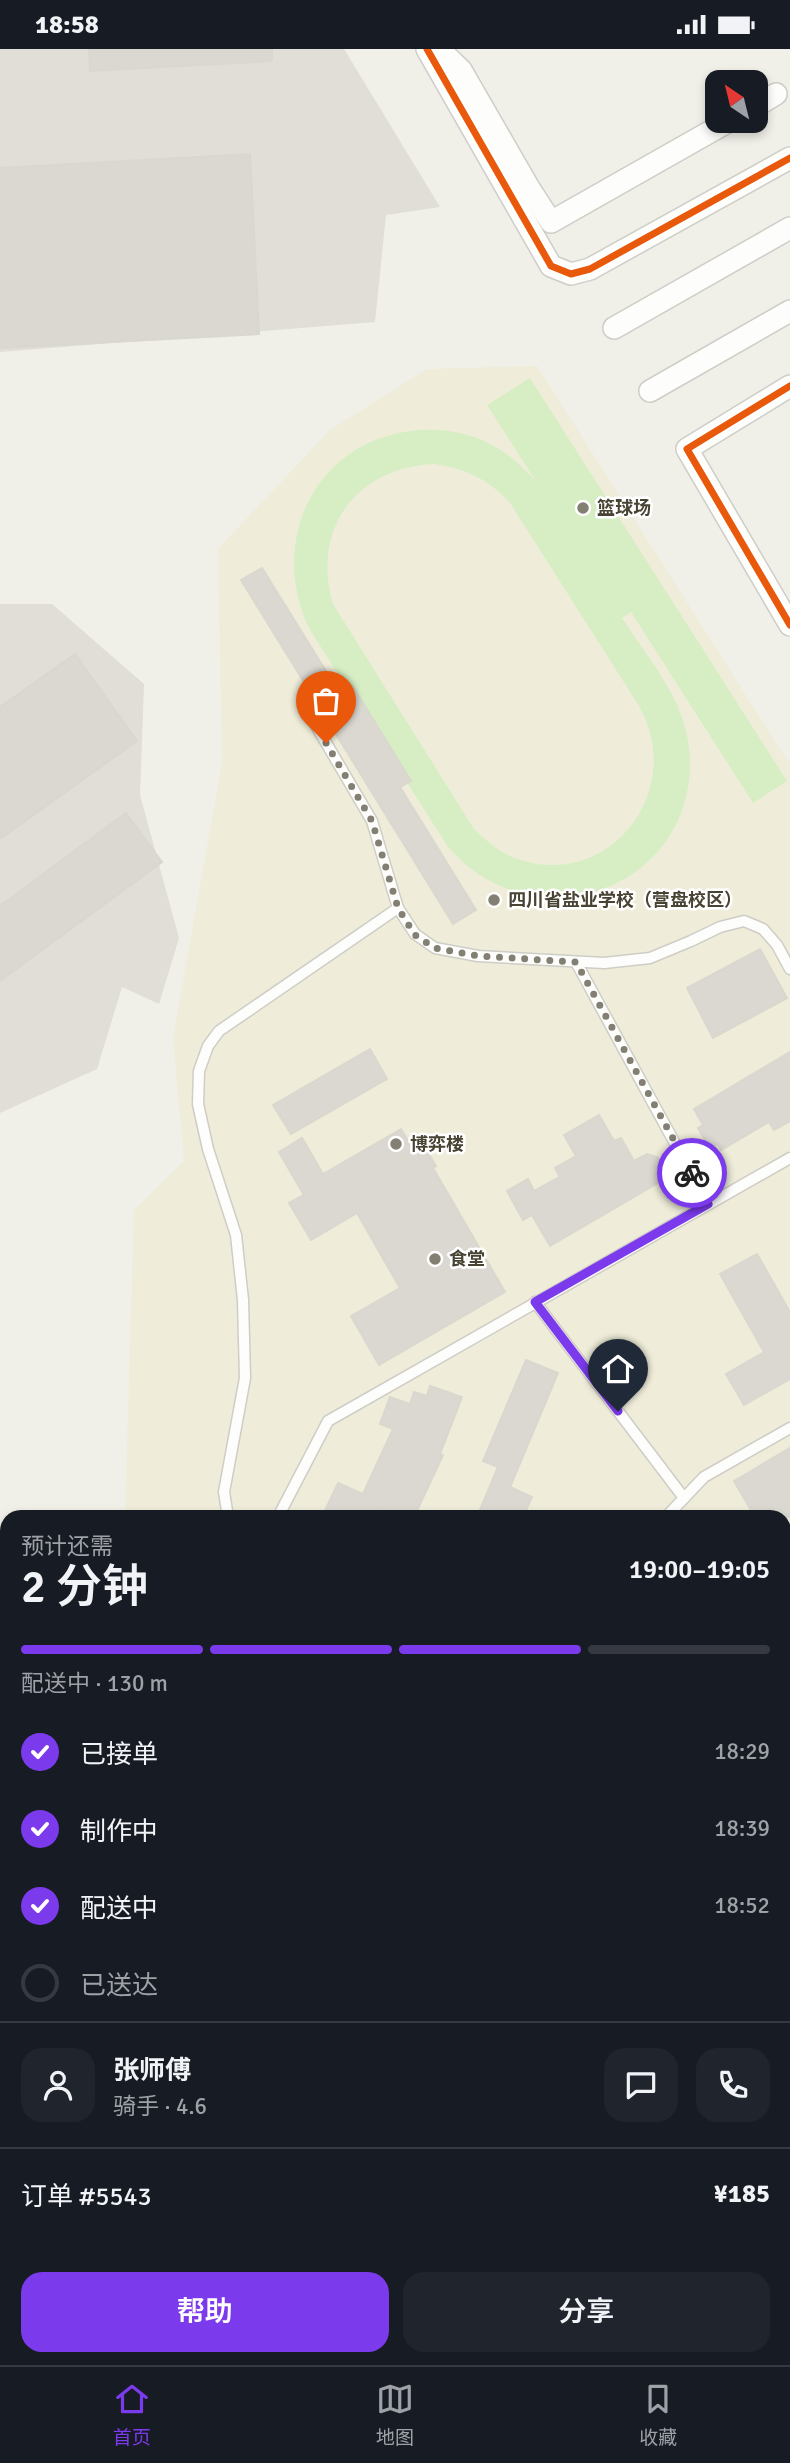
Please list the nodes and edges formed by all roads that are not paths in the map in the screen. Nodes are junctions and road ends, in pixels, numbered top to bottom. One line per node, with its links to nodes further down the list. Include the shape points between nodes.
1 (427, 49): 6 (street, via 551,266 571,274 590,269)
2 (439, 49): 5 (street, via 461,70 551,222)
3 (776, 94): 4 (street)
4 (768, 99)
5 (708, 133)
6 (790, 158)
7 (790, 227): 9 (street)
8 (790, 311): 11 (street)
9 (614, 328)
10 (790, 386): 12 (street, via 687,449)
11 (650, 391)
12 (790, 625)
13 (315, 724): 14 (lane, via 372,821)
14 (398, 908): 15 (lane, via 415,935 435,948 478,956); 22 (lane, via 219,1031 199,1070 198,1104 236,1235 243,1300 245,1378 224,1492)
15 (576, 962): 16 (lane, via 604,964 650,958 744,921 763,929); 18 (lane)
16 (790, 969)
17 (790, 1158): 18 (lane)
18 (708, 1204): 19 (lane)
19 (535, 1302): 21 (lane); 23 (lane, via 328,1421)
20 (790, 1428): 21 (lane, via 704,1476)
21 (684, 1499): 24 (lane)
22 (227, 1510)
23 (282, 1510)
24 (673, 1510)

